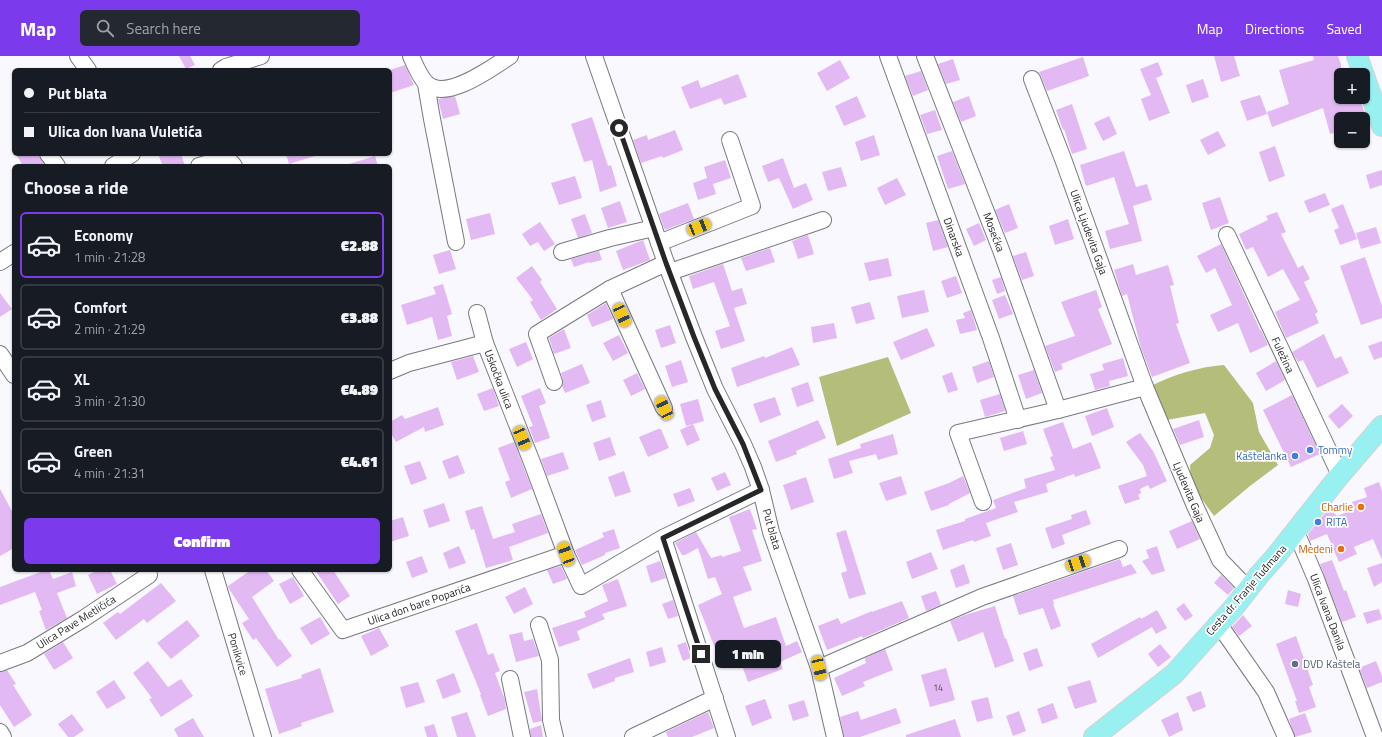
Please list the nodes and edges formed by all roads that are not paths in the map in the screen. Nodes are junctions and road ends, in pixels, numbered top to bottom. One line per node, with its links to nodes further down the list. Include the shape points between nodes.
1 (78, 56): 9 (street)
2 (261, 56): 10 (street)
3 (411, 56): 12 (street)
4 (510, 56): 12 (street, via 469,82 436,89)
5 (594, 56): 21 (street, Put blata)
6 (888, 56): 37 (street, Dinarska)
7 (926, 56): 36 (street, Mosećka, via 1001,250)
8 (1357, 56): 13 (main road)
9 (87, 68)
10 (224, 68)
11 (1032, 78): 34 (street, Ulica Ljudevita Gaja)
12 (426, 84): 22 (street)
13 (1382, 126)
14 (730, 140): 21 (street, via 752,206)
15 (129, 156): 16 (street)
16 (116, 164)
17 (205, 164): 18 (street, via 227,158)
18 (232, 164)
19 (823, 220): 26 (street)
20 (1227, 235): 39 (street, Fuležina)
21 (657, 236): 23 (street, via 610,238); 26 (street, Put blata)
22 (456, 242)
23 (562, 252)
24 (12, 253): 25 (street)
25 (0, 262)
26 (668, 267): 27 (street); 40 (street, Put blata, via 715,389 743,444)
27 (610, 289): 33 (street, via 537,334); 35 (street)
28 (477, 312): 29 (street)
29 (485, 343): 31 (street, Uskočka ulica, via 408,363); 45 (street, Uskočka ulica)
30 (0, 354): 32 (street)
31 (392, 370)
32 (12, 371)
33 (554, 382)
34 (1145, 387): 36 (street); 49 (street, Ljudevita Gaja, via 1194,506 1220,560)
35 (664, 408)
36 (1058, 410): 37 (street)
37 (1018, 420): 41 (street, via 958,433)
38 (1382, 426): 39 (main road, Cesta dr. Franje Tuđmana)
39 (1340, 475): 42 (main road, Cesta dr. Franje Tuđmana)
40 (761, 490): 43 (street); 53 (street, Put blata, via 772,532)
41 (983, 502)
42 (1296, 532): 49 (main road, Cesta dr. Franje Tuđmana); 66 (street, Ulica Ivana Danila)
43 (663, 538): 45 (street, Uskočka ulica, via 581,586); 55 (street)
44 (1119, 549): 53 (street, via 982,597)
45 (566, 554): 47 (street, Ulica don bare Poparića, via 343,630)
46 (214, 572): 58 (street, Ponikvice)
47 (301, 572)
48 (149, 575): 52 (street, Ulica Pave Metličića, via 27,653)
49 (1248, 589): 50 (main road, Cesta dr. Franje Tuđmana)
50 (1218, 623): 64 (main road, Cesta dr. Franje Tuđmana, via 1174,674); 65 (street, via 1266,692)
51 (539, 625): 60 (street, via 550,660 551,720)
52 (0, 663)
53 (819, 668): 63 (street, Put blata)
54 (510, 679): 59 (street)
55 (715, 698): 61 (street); 62 (street)
56 (0, 732): 57 (street)
57 (3, 737)
58 (263, 737)
59 (522, 737)
60 (555, 737)
61 (633, 737)
62 (727, 737)
63 (835, 737)
64 (1094, 737)
65 (1286, 737)
66 (1375, 737)

